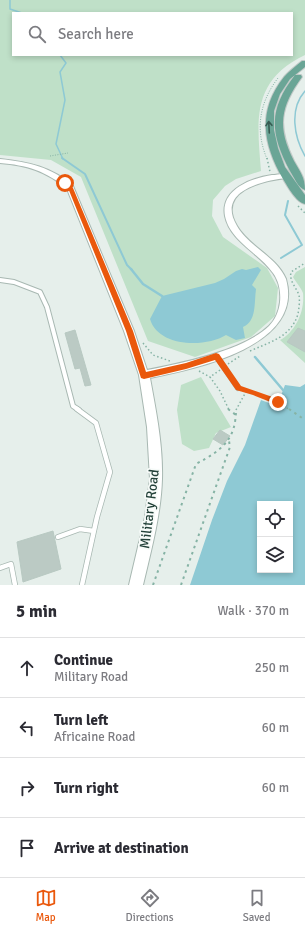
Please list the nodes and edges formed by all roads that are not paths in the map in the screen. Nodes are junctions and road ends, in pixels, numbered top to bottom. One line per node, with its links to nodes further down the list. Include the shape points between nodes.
1 (305, 63): 5 (main road, one-way to 1, via 274,155 268,130 269,114 280,86)
2 (305, 71): 3 (main road, via 292,83 282,104 279,132)
3 (283, 149): 5 (main road, via 282,157 290,175); 6 (main road)
4 (0, 161): 10 (street, Military Road, via 44,169 70,188 129,331)
5 (286, 176): 7 (main road); 9 (street, via 258,180 244,186 233,196 228,211 235,229 281,278 284,308 273,328 264,336)
6 (305, 186)
7 (303, 199)
8 (0, 280): 12 (lane, via 14,282 40,292 47,307 73,406 96,423 110,472)
9 (216, 356): 10 (street); 11 (lane)
10 (144, 376): 17 (street, Military Road, via 153,427 156,479 151,517)
11 (238, 388)
12 (94, 531): 13 (lane, via 80,529); 16 (lane)
13 (58, 537)
14 (0, 568): 15 (lane, via 11,564)
15 (15, 585)
16 (82, 585)
17 (136, 585)

